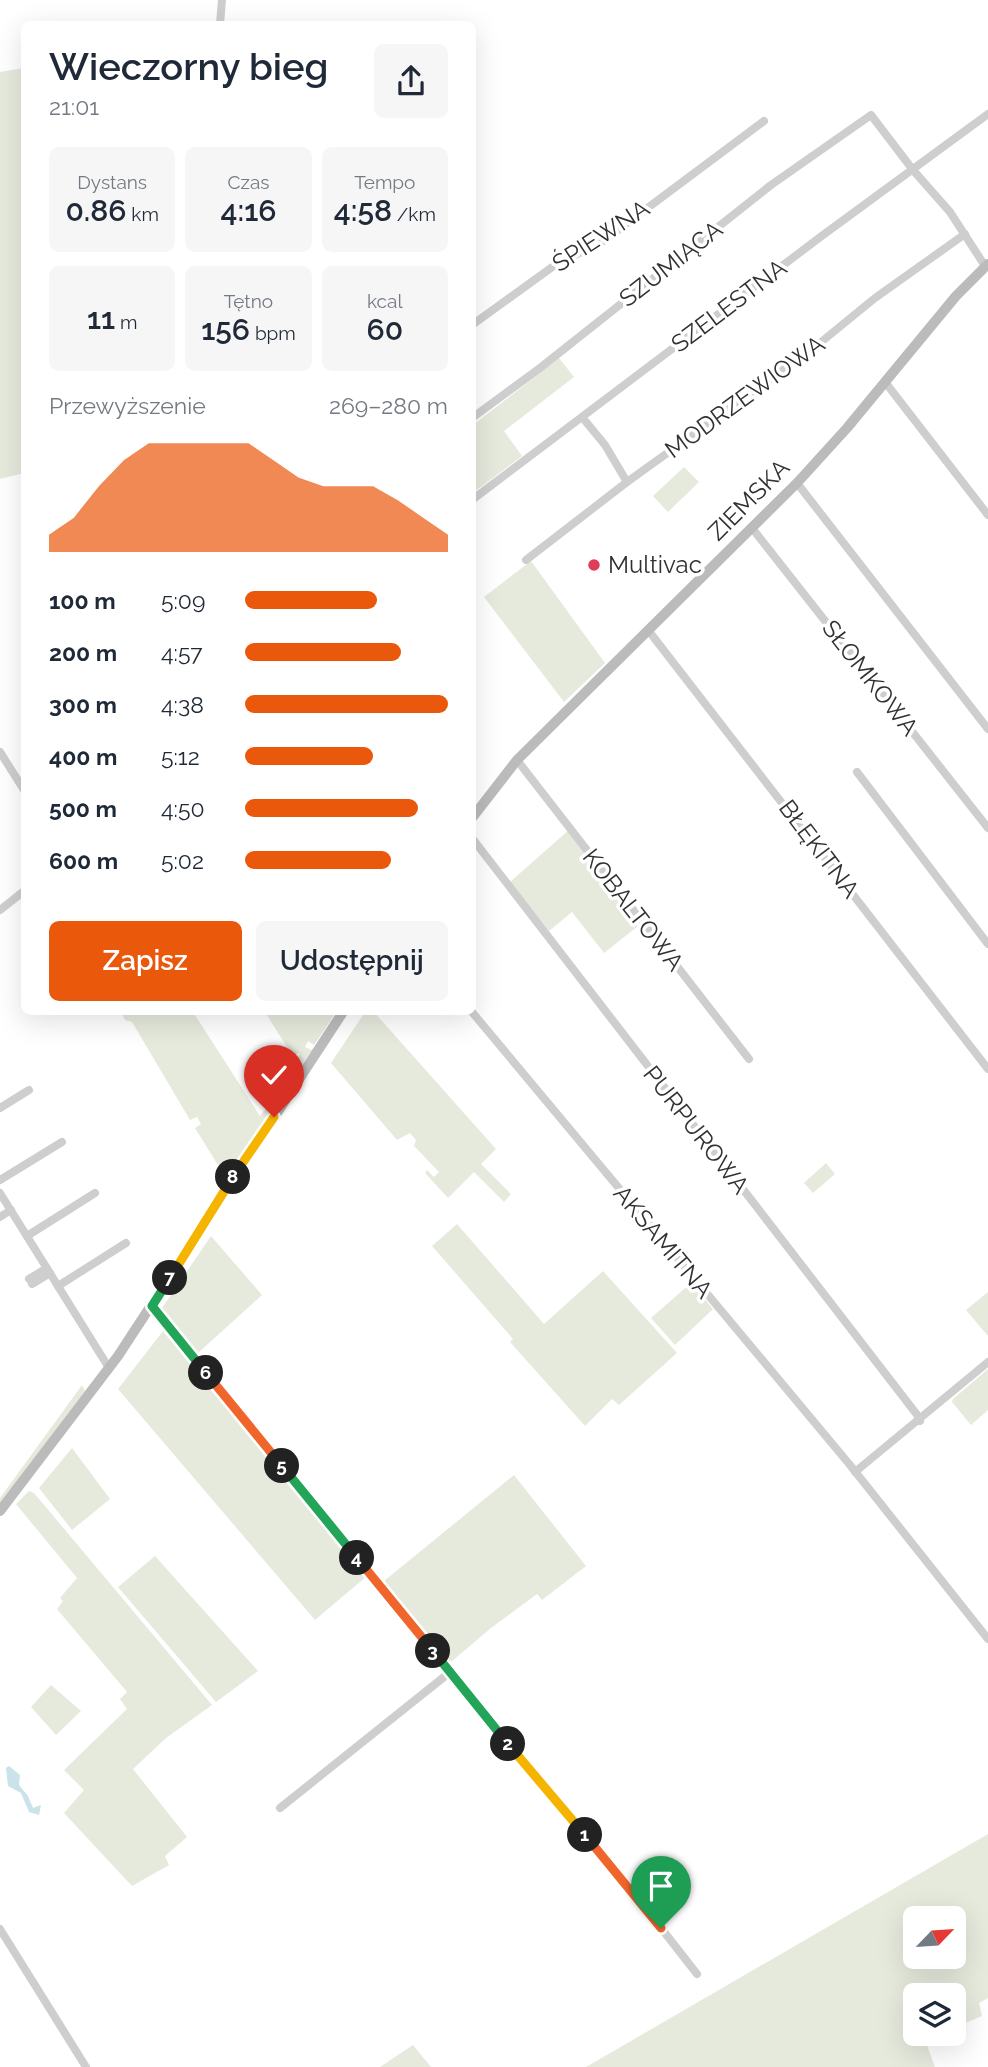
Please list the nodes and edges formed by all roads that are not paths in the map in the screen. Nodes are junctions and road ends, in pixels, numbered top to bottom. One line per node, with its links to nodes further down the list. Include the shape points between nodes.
1 (222, 0): 2 (street)
2 (220, 21)
3 (988, 114): 5 (street, SZELESTNA)
4 (764, 121): 8 (street, ŚPIEWNA, via 601,242 555,265)
5 (913, 170): 6 (street); 10 (street, SZUMIĄCA, via 871,115 772,185); 11 (street, SZELESTNA)
6 (965, 234): 7 (street); 12 (street, MODRZEWIOWA)
7 (987, 265): 9 (street, ZIEMSKA)
8 (476, 322)
9 (885, 382): 13 (street, ZIEMSKA); 15 (street)
10 (476, 415)
11 (582, 417): 12 (street); 14 (street, SZELESTNA)
12 (627, 482): 17 (street, MODRZEWIOWA)
13 (797, 483): 16 (street, ZIEMSKA); 19 (street)
14 (476, 497)
15 (988, 515)
16 (752, 528): 18 (street, ZIEMSKA); 25 (street, SŁOMKOWA)
17 (526, 560)
18 (648, 630): 21 (street, ZIEMSKA); 33 (street, BŁĘKITNA)
19 (988, 729)
20 (0, 752): 23 (street)
21 (517, 760): 24 (street, ZIEMSKA); 32 (street, KOBALTOWA)
22 (857, 772): 29 (street)
23 (21, 785)
24 (476, 813)
25 (988, 828)
26 (476, 843): 50 (street, PURPUROWA)
27 (21, 893): 28 (street)
28 (0, 909)
29 (988, 944)
30 (341, 1015): 47 (street)
31 (474, 1015): 51 (street, AKSAMITNA)
32 (749, 1059)
33 (988, 1069)
34 (29, 1090): 35 (street)
35 (0, 1108)
36 (62, 1142): 37 (street)
37 (0, 1180)
38 (0, 1193): 40 (street)
39 (95, 1193): 42 (street)
40 (6, 1208): 41 (street); 42 (street)
41 (0, 1217)
42 (27, 1236): 44 (street)
43 (127, 1243): 46 (street)
44 (48, 1271): 45 (street); 46 (street)
45 (31, 1282)
46 (58, 1286): 49 (street)
47 (152, 1306): 49 (street); 54 (street)
48 (988, 1362): 50 (street)
49 (109, 1368): 52 (street)
50 (920, 1421): 51 (street)
51 (855, 1472): 53 (street, AKSAMITNA)
52 (0, 1511)
53 (988, 1639)
54 (449, 1670): 55 (street); 57 (street)
55 (280, 1808)
56 (0, 1929): 58 (street)
57 (697, 1974)
58 (86, 2067)

